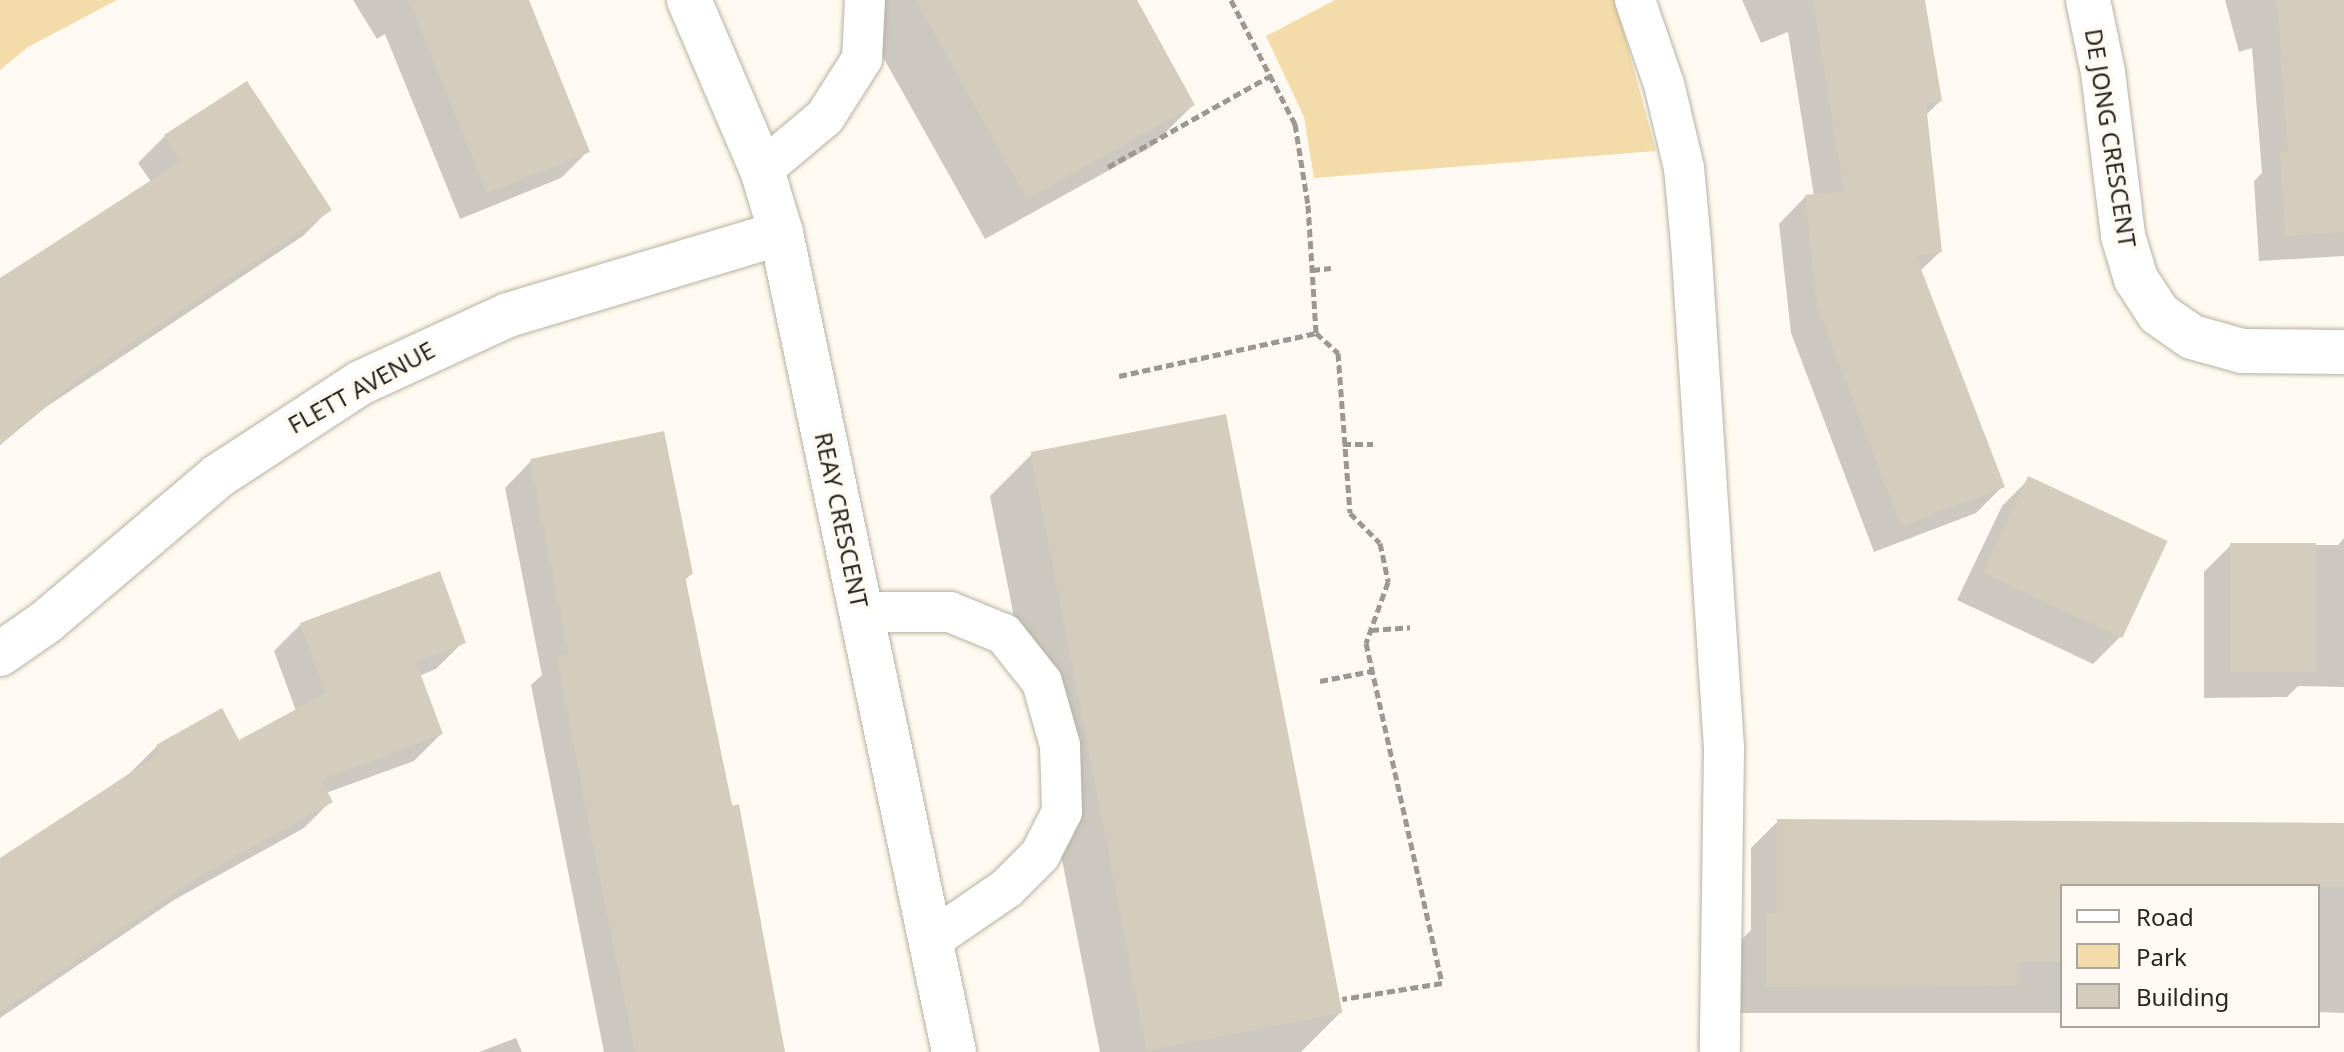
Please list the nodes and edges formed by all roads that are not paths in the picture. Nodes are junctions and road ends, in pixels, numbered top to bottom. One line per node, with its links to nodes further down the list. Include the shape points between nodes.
1 (689, 0): 5 (street, REAY CRESCENT)
2 (865, 0): 5 (lane, via 862,59 825,117)
3 (1635, 0): 12 (lane, via 1664,84 1684,168 1697,319 1724,748)
4 (2088, 0): 7 (street, DE JONG CRESCENT, via 2103,72 2123,236 2136,279 2159,314 2192,337 2242,351)
5 (762, 170): 6 (street, REAY CRESCENT)
6 (781, 233): 8 (street, REAY CRESCENT); 9 (street, FLETT AVENUE, via 535,305 384,370 218,476 46,622)
7 (2344, 352)
8 (861, 612): 10 (street, REAY CRESCENT); 10 (lane, via 950,612 1004,634 1042,682 1060,745 1062,812 1040,855 1007,888)
9 (0, 654)
10 (930, 941): 11 (street, REAY CRESCENT)
11 (954, 1052)
12 (1720, 1052)

